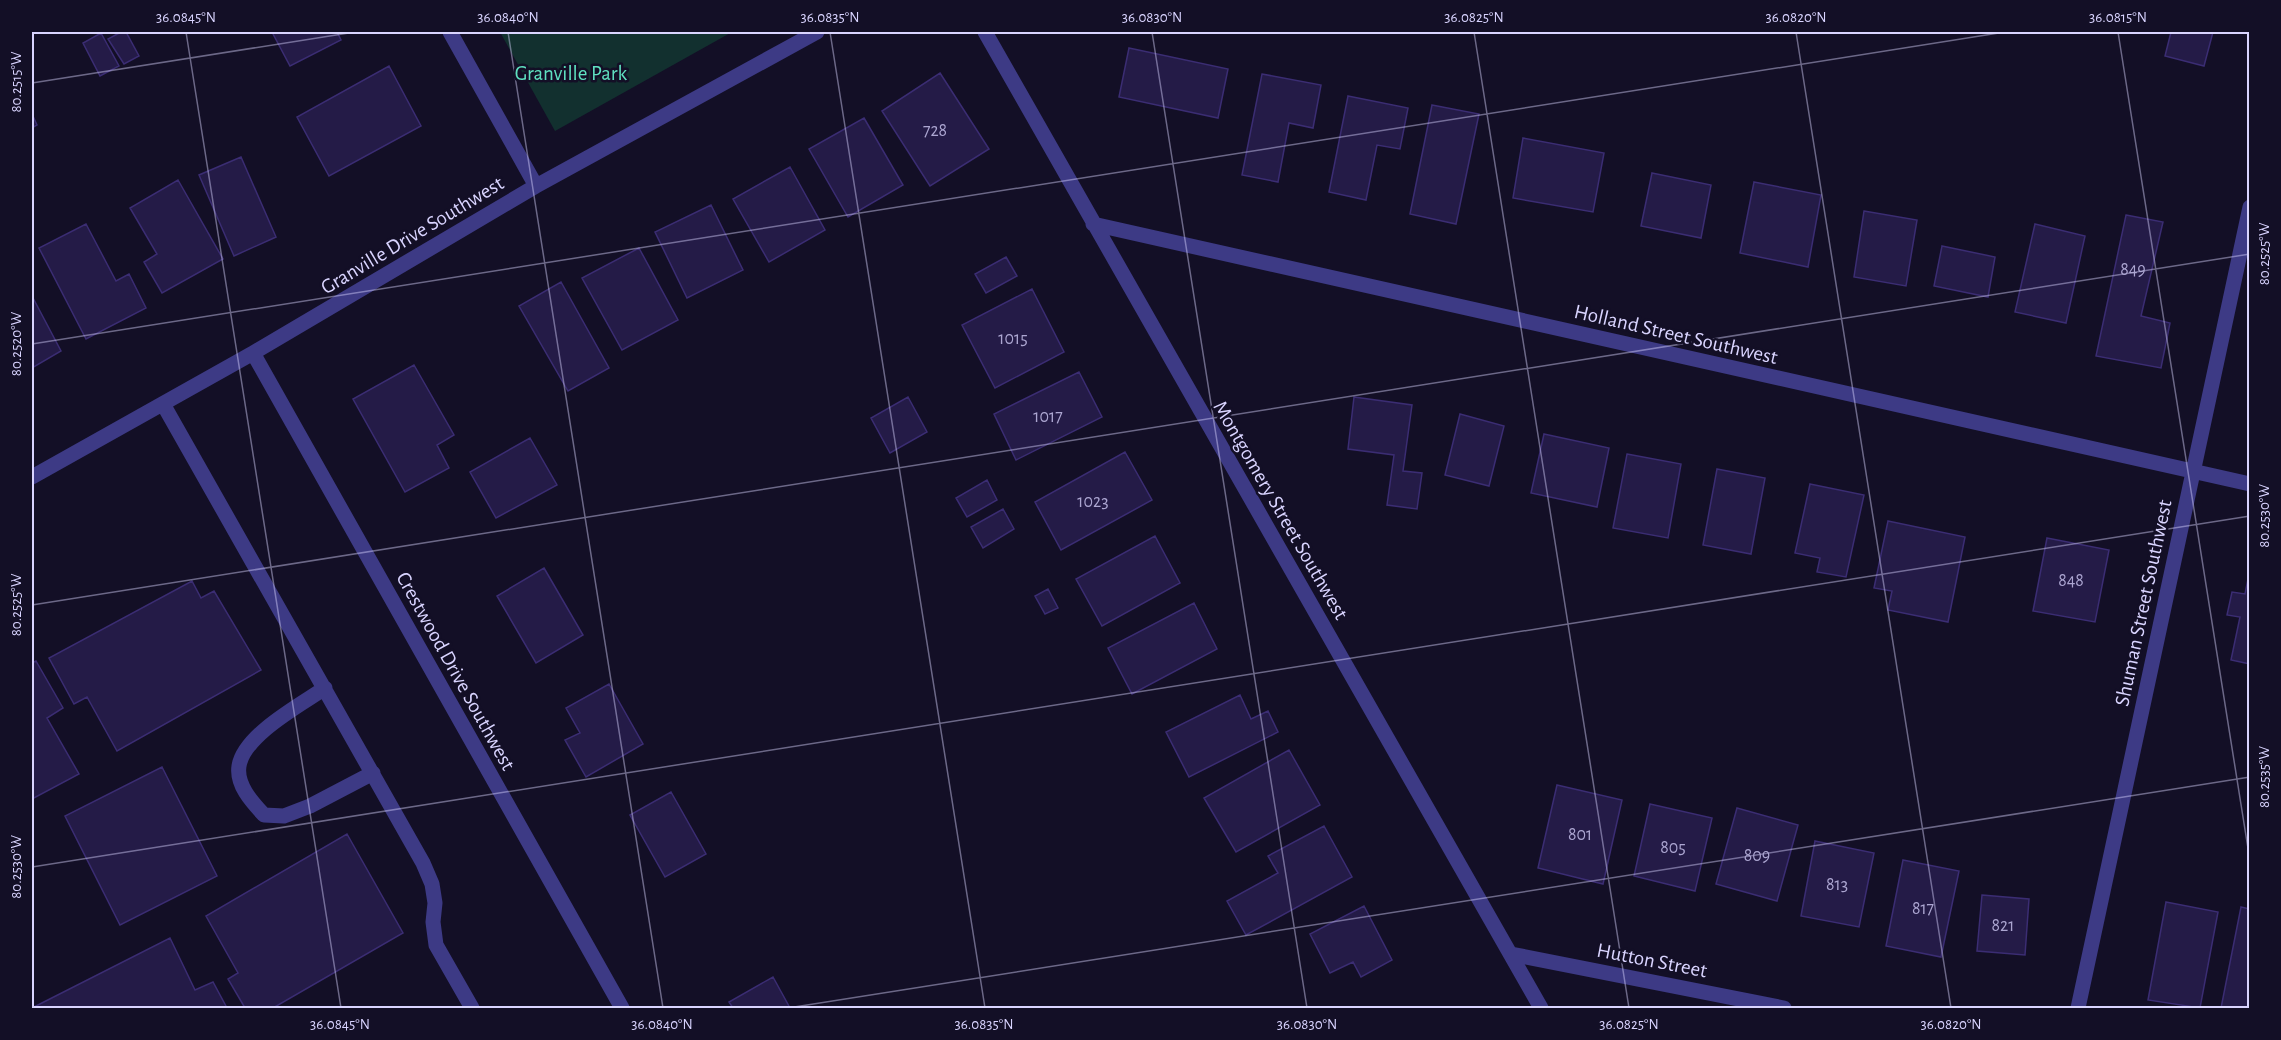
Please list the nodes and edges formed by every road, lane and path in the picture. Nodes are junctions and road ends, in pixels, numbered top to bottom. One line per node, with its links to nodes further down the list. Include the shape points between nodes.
1 (450, 32): 4 (street)
2 (817, 32): 4 (street, Granville Drive Southwest)
3 (985, 32): 6 (street, Montgomery Street Southwest)
4 (536, 186): 7 (street, Granville Drive Southwest)
5 (2250, 207): 9 (street, Shuman Street Southwest)
6 (1093, 224): 9 (street, Holland Street Southwest); 14 (street, Montgomery Street Southwest)
7 (253, 353): 8 (street, Granville Drive Southwest); 16 (street, Crestwood Drive Southwest)
8 (163, 404): 10 (street, Granville Drive Southwest); 12 (street)
9 (2192, 472): 11 (street, Holland Street Southwest); 19 (street, Shuman Street Southwest)
10 (32, 477)
11 (2250, 484)
12 (325, 688): 13 (street); 13 (street, via 265,730 245,750 239,767 249,799 264,815 284,816)
13 (373, 773): 15 (street, via 432,884 436,945)
14 (1511, 954): 17 (street, Montgomery Street Southwest); 18 (street, Hutton Street)
15 (472, 1008)
16 (622, 1008)
17 (1541, 1008)
18 (1784, 1008)
19 (2078, 1008)

